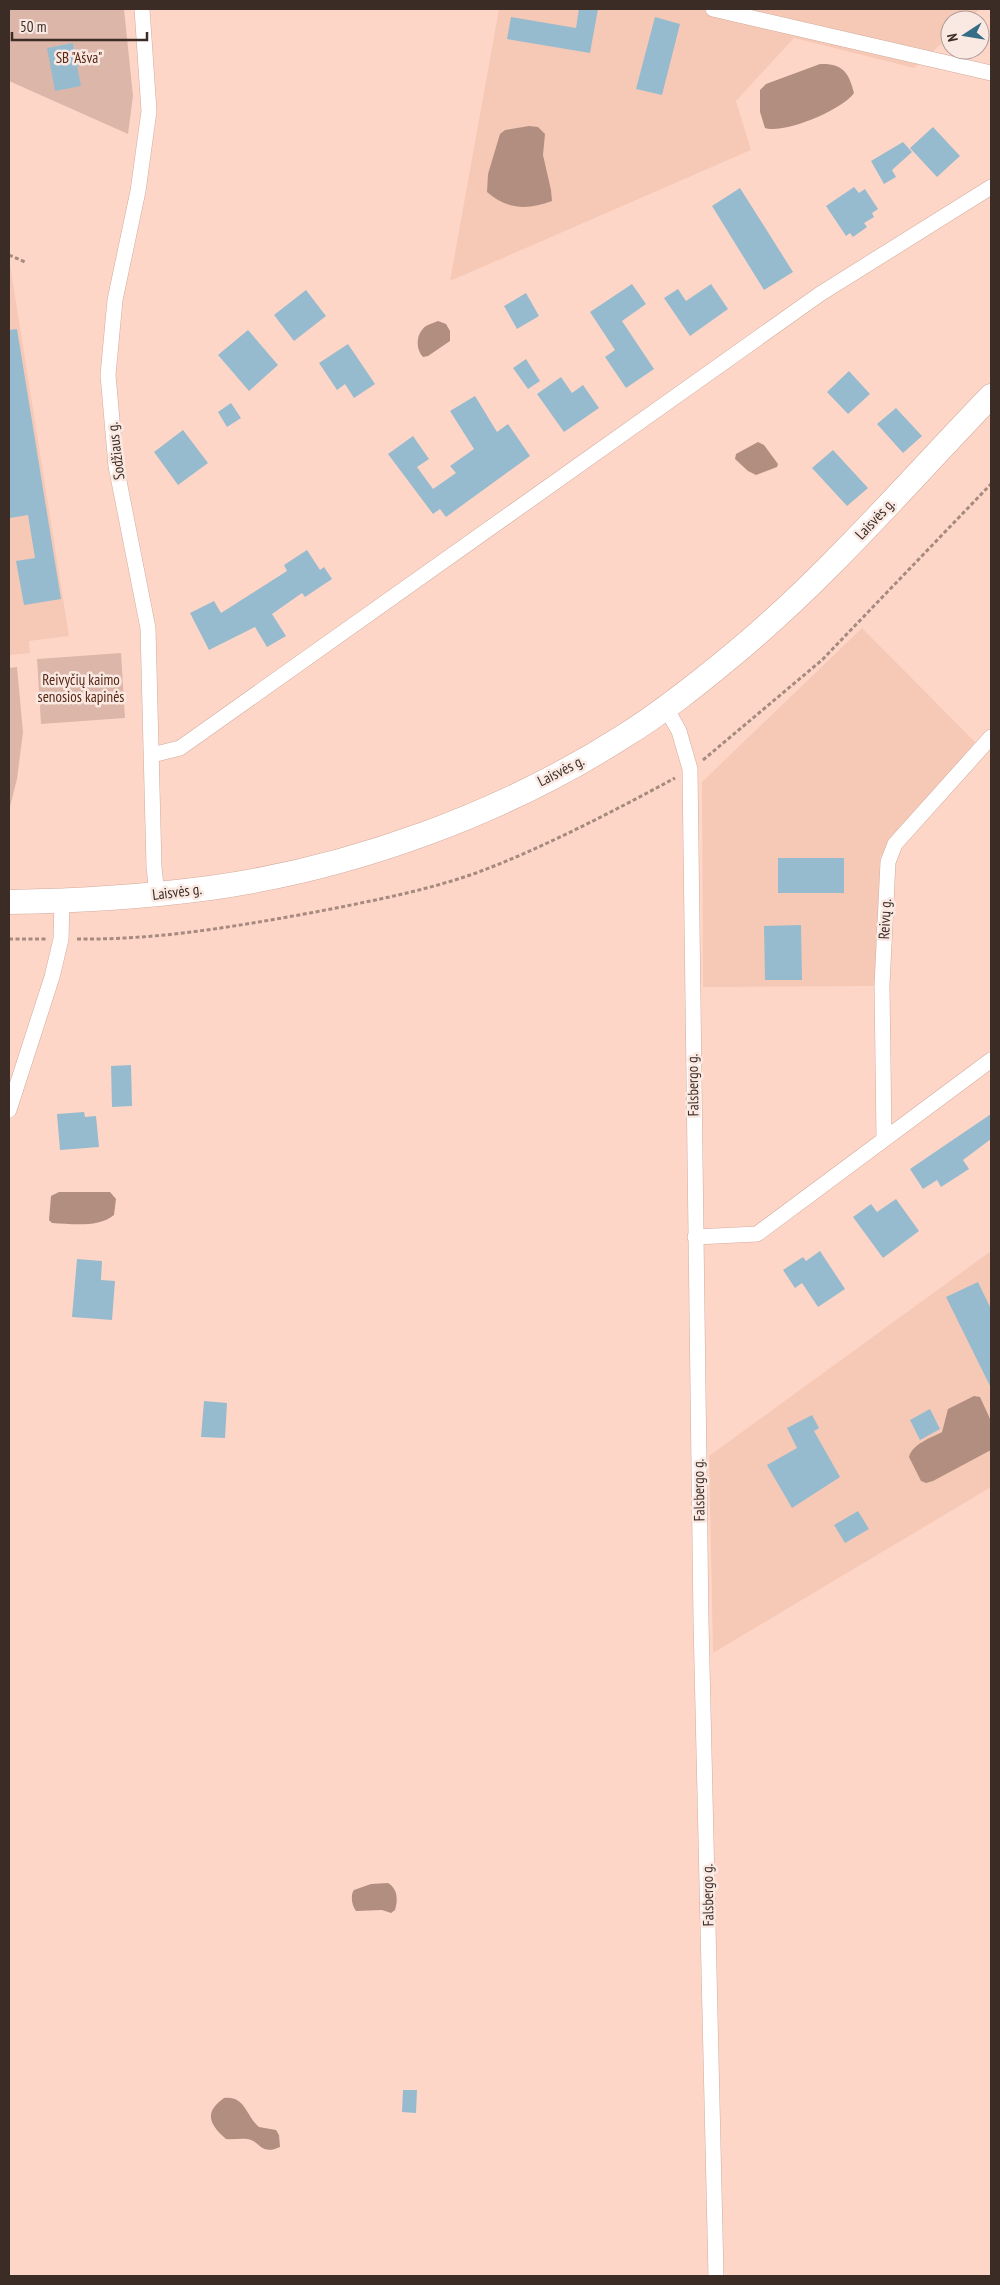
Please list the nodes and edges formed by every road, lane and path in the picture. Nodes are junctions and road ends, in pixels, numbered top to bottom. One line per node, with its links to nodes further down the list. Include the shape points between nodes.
1 (142, 9): 10 (street, Sodžiaus g., via 149,111 138,191 115,300 108,375 116,466 148,628)
2 (713, 9): 3 (street)
3 (991, 73)
4 (991, 186): 10 (street, via 820,294 180,748)
5 (9, 255): 6 (path)
6 (25, 262)
7 (991, 396): 8 (main road, Laisvės g., via 790,605)
8 (666, 708): 11 (main road, Laisvės g., via 581,762 489,807 423,834 274,876); 17 (street, Falsbergo g., via 679,731 690,769)
9 (991, 737): 16 (street, Reivų g., via 895,844 888,862 882,985)
10 (152, 754): 11 (street, Sodžiaus g.)
11 (157, 895): 12 (main road, Laisvės g.)
12 (62, 901): 13 (main road, Laisvės g.); 15 (street, via 61,939 52,977)
13 (9, 902)
14 (991, 1060): 16 (street)
15 (9, 1110)
16 (884, 1139): 17 (street, via 757,1234)
17 (695, 1237): 18 (street, Falsbergo g.)
18 (716, 2276)

